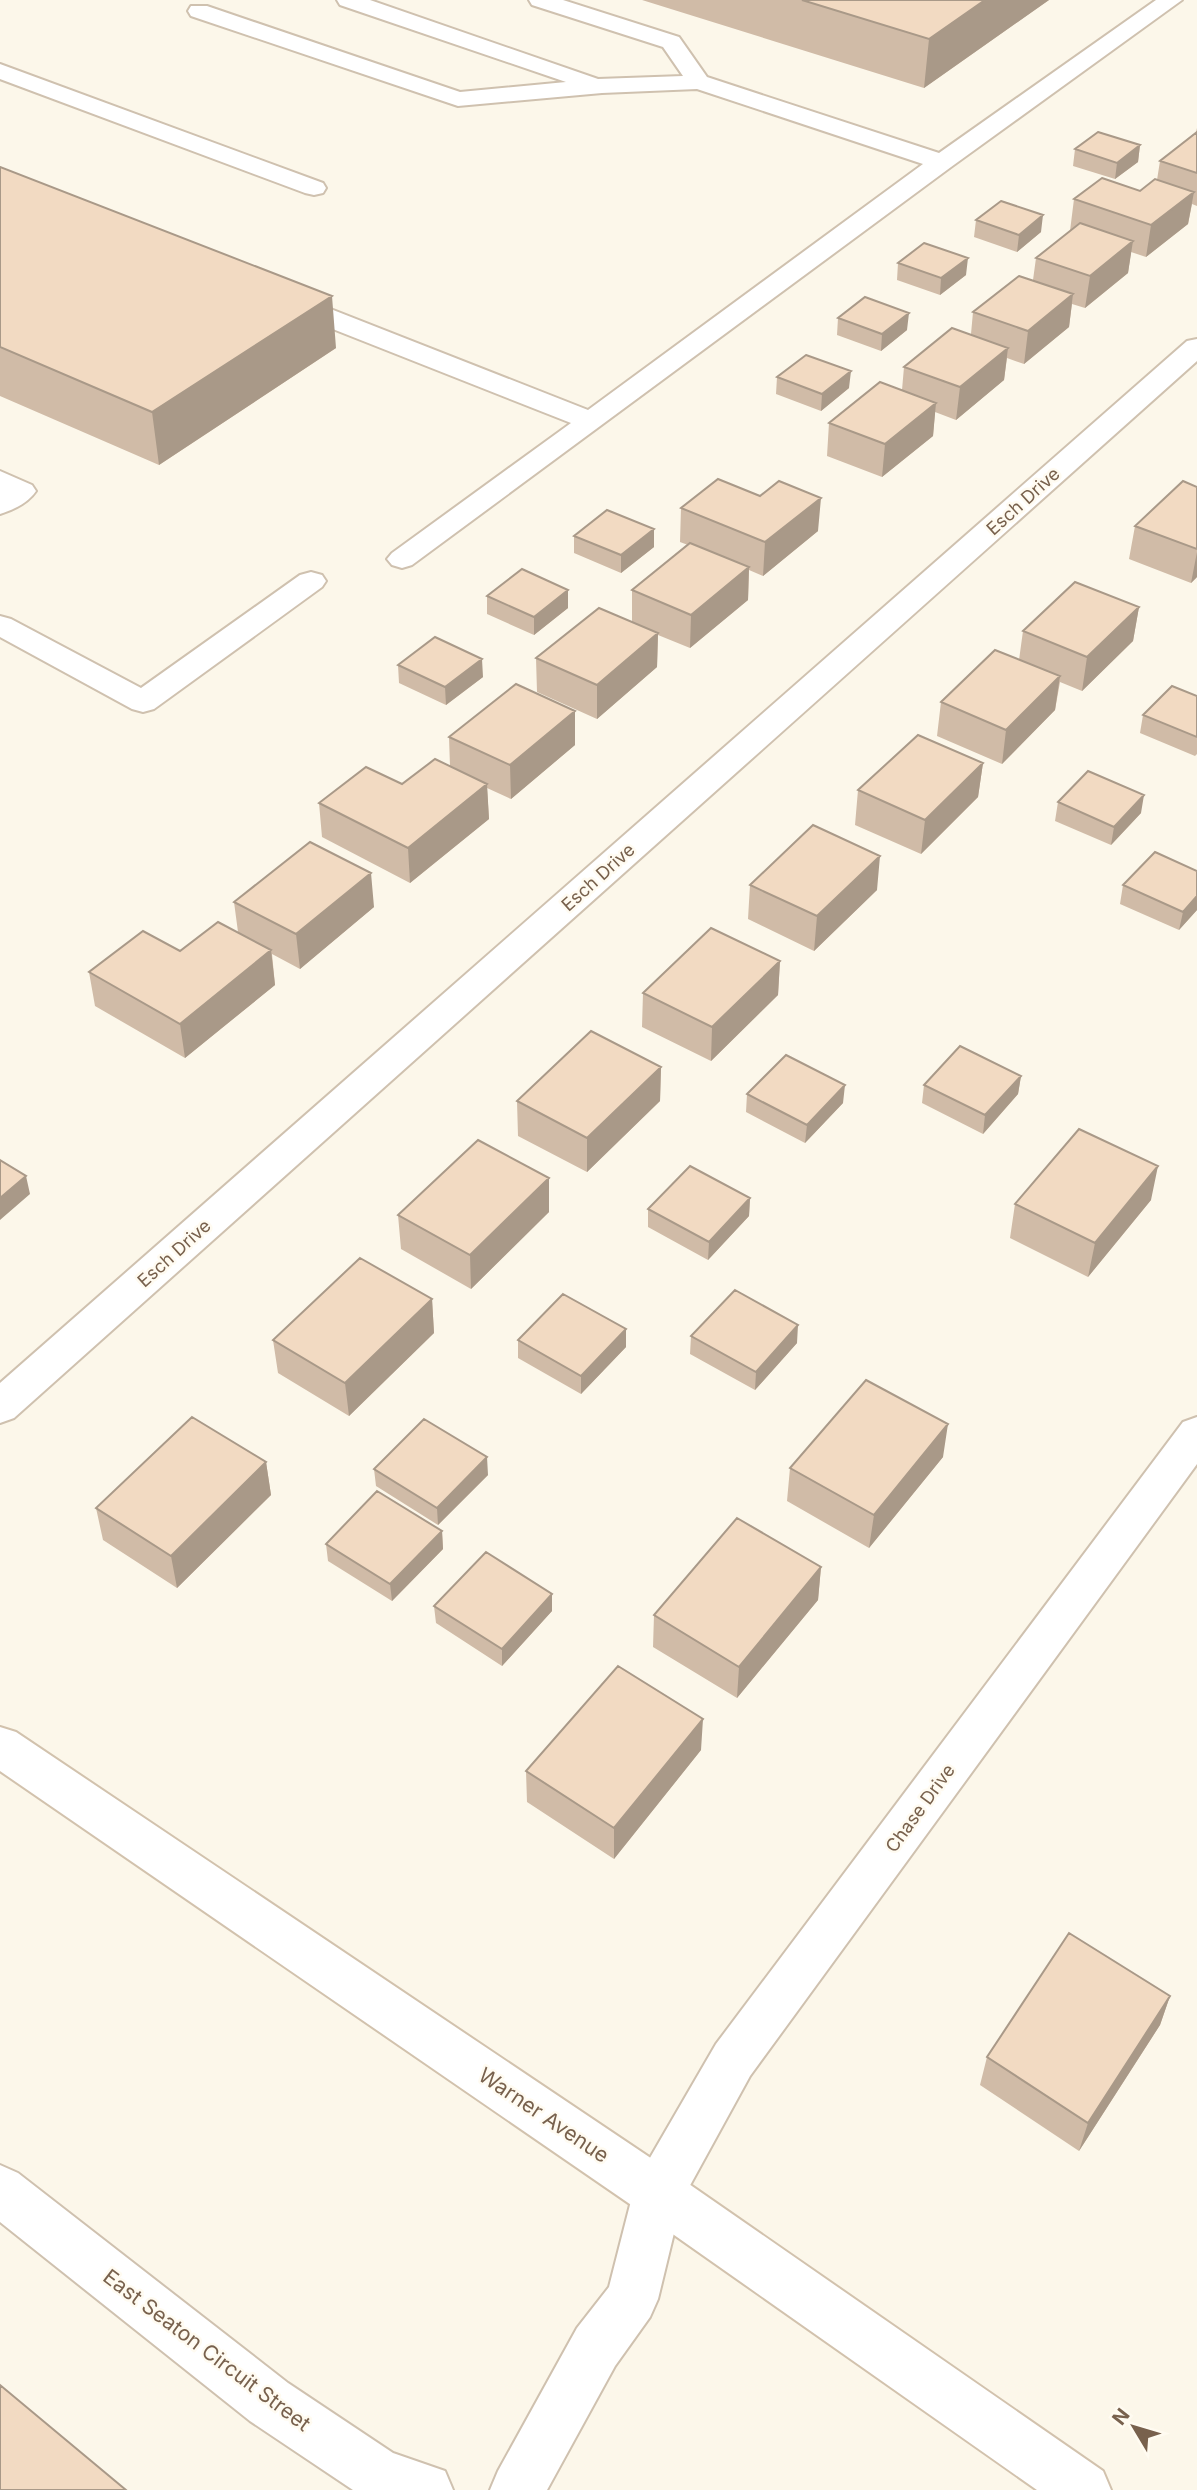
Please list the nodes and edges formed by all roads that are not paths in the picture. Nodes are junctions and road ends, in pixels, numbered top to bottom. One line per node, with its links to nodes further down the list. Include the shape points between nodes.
1 (348, 0): 7 (street)
2 (540, 0): 6 (street, via 671,42)
3 (1171, 0): 8 (street)
4 (199, 11): 7 (street, via 458,99)
5 (0, 71): 9 (street)
6 (699, 82): 7 (street); 8 (street)
7 (602, 86)
8 (942, 162): 12 (street)
9 (314, 188)
10 (266, 293): 12 (street)
11 (1197, 347): 18 (street, Esch Drive)
12 (591, 421): 15 (street)
13 (0, 480): 14 (street, via 22,491)
14 (0, 505)
15 (402, 559)
16 (311, 582): 17 (street, via 143,702)
17 (0, 625)
18 (0, 1407)
19 (1197, 1433): 22 (street, Chase Drive, via 733,2060)
20 (0, 1746): 22 (street, Warner Avenue)
21 (0, 2190): 23 (street, East Seaton Circuit Street, via 269,2402 380,2476)
22 (658, 2193): 24 (street, Chase Drive, via 632,2299 596,2347); 25 (street, Warner Avenue)
23 (426, 2490)
24 (517, 2490)
25 (1084, 2490)

